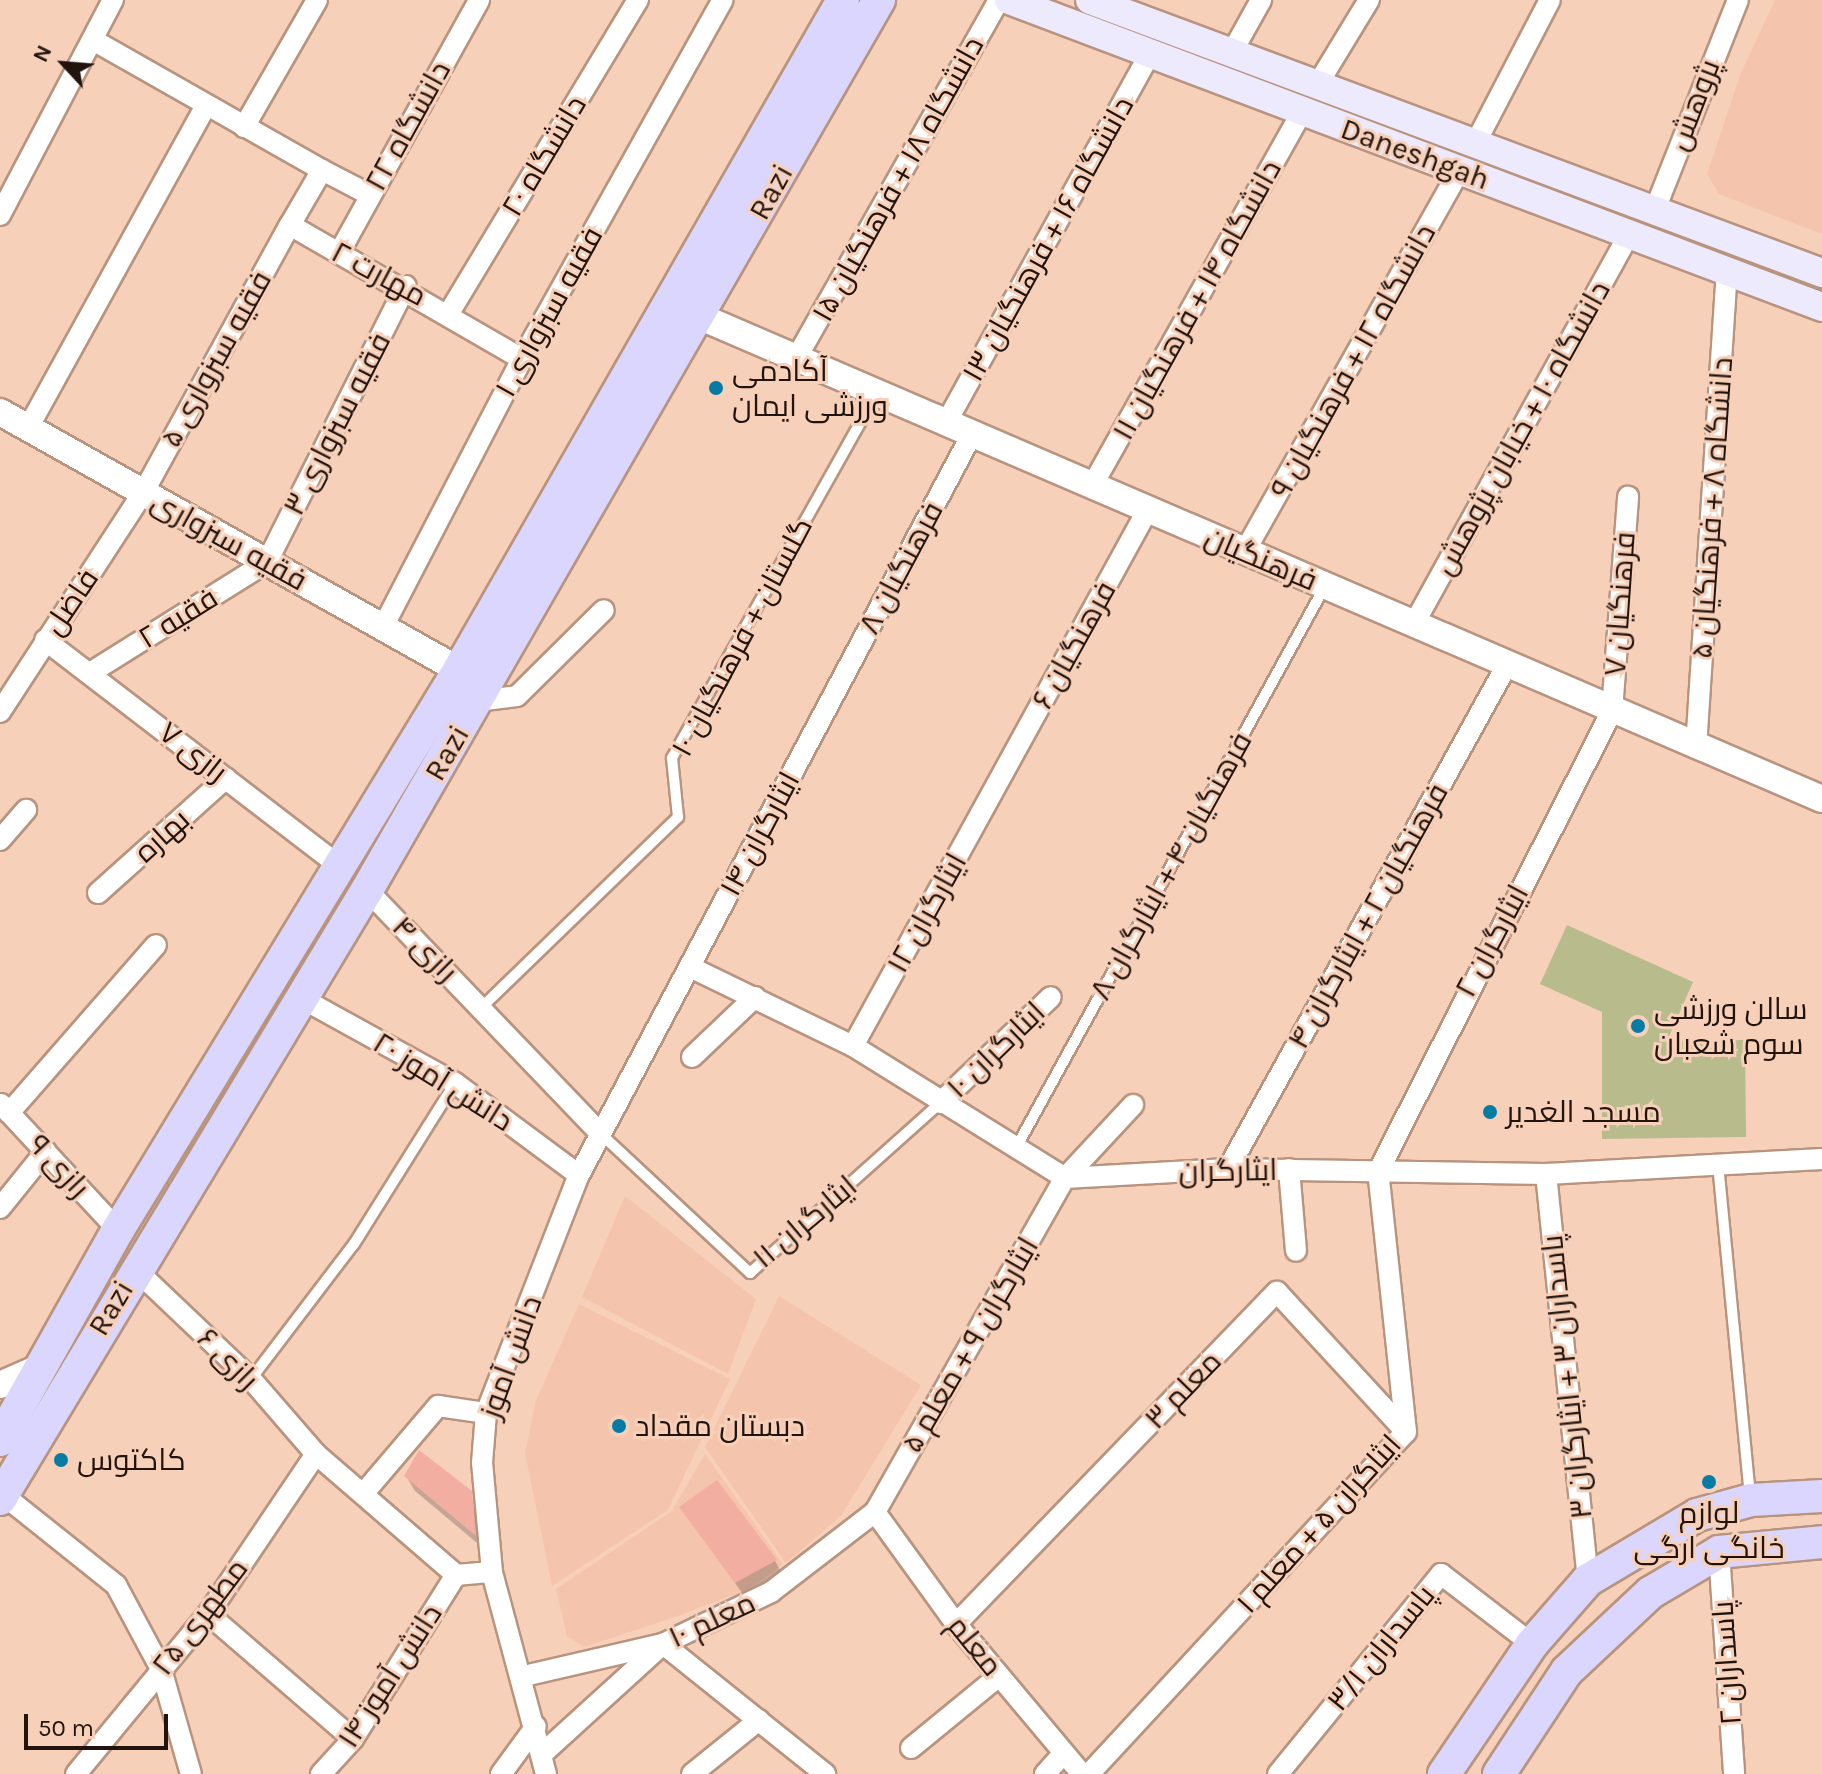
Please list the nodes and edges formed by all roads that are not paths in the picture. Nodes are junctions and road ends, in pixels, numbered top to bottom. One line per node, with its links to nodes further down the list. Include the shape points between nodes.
1 (113, 0): 16 (street)
2 (317, 0): 23 (street)
3 (479, 0): 27 (street, دانشگاه ۲۲)
4 (638, 0): 36 (street, دانشگاه ۲۰)
5 (723, 0): 39 (street, فقیه سبزواری ۱)
6 (879, 0): 15 (main road, Razi)
7 (999, 0): 38 (street, دانشگاه ۱۸ + فرهنگیان ۱۵)
8 (1009, 0): 17 (main road, Daneshgah)
9 (1090, 0): 14 (main road, Daneshgah)
10 (1261, 0): 18 (street)
11 (1369, 0): 20 (street)
12 (1550, 0): 24 (street)
13 (1738, 0): 28 (street, پژوهش)
14 (1125, 14): 17 (main road); 18 (main road, Daneshgah)
15 (838, 17): 37 (main road, Razi); 57 (main road, Razi)
16 (93, 40): 21 (street); 29 (street)
17 (1112, 40): 19 (main road, Daneshgah)
18 (1231, 54): 20 (main road, Daneshgah)
19 (1149, 55): 22 (main road, Daneshgah); 42 (street, دانشگاه ۱۶ + فرهنگیان ۱۳)
20 (1316, 87): 24 (main road, Daneshgah)
21 (206, 105): 23 (street); 43 (street)
22 (1301, 114): 26 (main road, Daneshgah); 45 (street, دانشگاه ۱۴ + فرهنگیان ۱۱)
23 (244, 127): 25 (street)
24 (1476, 142): 28 (main road, Daneshgah)
25 (322, 170): 27 (street); 30 (street)
26 (1460, 170): 31 (main road, Daneshgah); 49 (street, دانشگاه ۱۲ + فرهنگیان ۹)
27 (370, 195): 32 (street, دانشگاه ۲۲)
28 (1654, 212): 35 (main road, Daneshgah)
29 (0, 215)
30 (290, 225): 32 (street, مهارت ۲); 46 (street, فقیه سبزواری ۵)
31 (1629, 234): 33 (main road, Daneshgah); 53 (street, دانشگاه ۱۰ + خیابان پژوهش)
32 (339, 253): 34 (street, مهارت ۲)
33 (1727, 268): 35 (main road, Daneshgah); 64 (street, دانشگاه ۸ + فرهنگیان ۵)
34 (406, 286): 36 (street, مهارت ۲); 50 (street, فقیه سبزواری ۳)
35 (1820, 291)
36 (449, 313): 39 (street, مهارت ۲)
37 (701, 317): 38 (street, فرهنگیان); 60 (main road, Razi)
38 (797, 357): 40 (street, فرهنگیان)
39 (522, 359): 54 (street, فقیه سبزواری ۱)
40 (876, 394): 42 (street, فرهنگیان); 78 (lane, گلستان + فرهنگیان ۱۰, via 672,758 678,817)
41 (0, 412): 43 (street, فقیه سبزواری)
42 (946, 423): 44 (street, فرهنگیان)
43 (28, 428): 46 (street, فقیه سبزواری)
44 (971, 436): 45 (street, فرهنگیان); 61 (street, فرهنگیان ۸)
45 (1092, 486): 48 (street, فرهنگیان)
46 (143, 493): 50 (street, فقیه سبزواری); 55 (street, فاضل)
47 (1628, 497): 62 (street, فرهنگیان ۷)
48 (1147, 511): 49 (street, فرهنگیان); 66 (street, فرهنگیان ۶)
49 (1245, 551): 51 (street, فرهنگیان)
50 (267, 562): 54 (street, فقیه سبزواری); 58 (street, فقیه ۲)
51 (1325, 586): 53 (street, فرهنگیان); 88 (lane, فرهنگیان ۴ + ایثارگران ۸)
52 (604, 610): 60 (street, via 517,696)
53 (1415, 622): 56 (street, فرهنگیان)
54 (383, 627): 57 (street, فقیه سبزواری)
55 (45, 640): 58 (street, رازی ۷); 59 (street, فاضل)
56 (1508, 663): 62 (street, فرهنگیان); 92 (street, فرهنگیان ۲ + ایثارگران ۴)
57 (459, 670): 70 (main road, Razi)
58 (90, 673): 65 (street, رازی ۷)
59 (7, 685): 63 (street, فاضل)
60 (477, 701): 71 (main road, Razi)
61 (830, 701): 74 (street, ایثارگران ۱۴)
62 (1612, 711): 64 (street, فرهنگیان); 94 (street, ایثارگران ۲)
63 (0, 712)
64 (1696, 748): 67 (street, فرهنگیان)
65 (226, 778): 70 (street, رازی ۷); 72 (street, بهاره)
66 (1000, 779): 79 (street, ایثارگران ۱۲)
67 (1822, 799)
68 (26, 810): 69 (street)
69 (0, 840)
70 (340, 866): 85 (main road, Razi)
71 (367, 890): 77 (main road, Razi); 78 (street, رازی ۴)
72 (98, 893)
73 (156, 945): 84 (street)
74 (690, 967): 75 (street); 87 (street, دانش آموز)
75 (755, 997): 79 (street); 80 (street)
76 (1051, 997): 82 (street, ایثارگران ۱۰)
77 (301, 998): 81 (street, دانش آموز ۲۰); 86 (main road, Razi)
78 (482, 1007): 87 (street, رازی ۴)
79 (853, 1046): 82 (street)
80 (692, 1057)
81 (455, 1083): 96 (street, دانش آموز ۲۰); 103 (lane, via 354,1244)
82 (940, 1103): 87 (lane, ایثارگران ۱۱, via 750,1273); 88 (street)
83 (1133, 1105): 97 (street, ایثارگران ۹ + معلم ۵)
84 (5, 1108): 89 (street, رازی ۹)
85 (188, 1115): 86 (main road); 99 (main road, Razi)
86 (217, 1133): 101 (main road, Razi)
87 (601, 1134): 96 (street, دانش آموز)
88 (1017, 1146): 97 (street)
89 (46, 1151): 98 (street); 99 (street, رازی ۹)
90 (1822, 1159): 91 (street, ایثارگران)
91 (1718, 1164): 95 (street, ایثارگران); 112 (lane)
92 (1228, 1169): 93 (street, ایثارگران); 97 (street, ایثارگران)
93 (1289, 1169): 94 (street, ایثارگران); 100 (street)
94 (1378, 1172): 95 (street, ایثارگران); 106 (street, ایثاگران ۵ + معلم ۱)
95 (1546, 1174): 118 (street, پاسداران ۳ + ایثارگران ۳)
96 (579, 1175): 105 (street, دانش آموز)
97 (1065, 1178): 113 (street, ایثارگران ۹ + معلم ۵)
98 (0, 1208)
99 (118, 1230): 102 (main road, Razi)
100 (1296, 1251)
101 (135, 1269): 103 (street, رازی ۶); 110 (main road, Razi)
102 (39, 1368): 104 (street); 107 (main road, Razi)
103 (251, 1379): 108 (street, رازی ۶)
104 (0, 1385)
105 (486, 1413): 109 (street, via 438,1406); 116 (street, دانش آموز, via 482,1463)
106 (1406, 1432): 120 (street, معلم ۳, via 1277,1292); 140 (street, ایثاگران ۵ + معلم ۱)
107 (0, 1440)
108 (316, 1454): 109 (street, رازی ۶); 119 (street, مطهری ۲۵)
109 (363, 1494): 117 (street, رازی ۶)
110 (1, 1496): 123 (street, via 116,1585)
111 (1822, 1496): 112 (main road)
112 (1751, 1500): 118 (main road, via 1653,1536)
113 (875, 1512): 120 (street, معلم); 121 (street, معلم ۱۰, via 771,1592)
114 (1822, 1542): 115 (main road)
115 (1719, 1552): 143 (main road, via 1611,1623 1567,1671); 144 (street, پاسداران ۲)
116 (492, 1572): 117 (street); 124 (street, دانش آموز)
117 (456, 1575): 128 (street, دانش آموز ۱۴)
118 (1588, 1580): 122 (main road)
119 (208, 1614): 123 (street, مطهری ۲۵); 128 (street)
120 (956, 1624): 125 (street, معلم)
121 (663, 1644): 124 (street, معلم ۱۰); 126 (street); 131 (street)
122 (1532, 1644): 141 (street, پاسداران ۳/۱, via 1441,1574); 142 (main road)
123 (161, 1669): 132 (street, مطهری ۲۵); 133 (street)
124 (524, 1676): 127 (street, دانش آموز)
125 (999, 1676): 129 (street); 130 (street, معلم)
126 (759, 1720): 136 (street); 137 (street)
127 (536, 1726): 131 (street, دانش آموز); 135 (street)
128 (353, 1739): 134 (street, دانش آموز ۱۴)
129 (911, 1748)
130 (1064, 1753): 138 (street); 139 (street, معلم)
131 (544, 1764)
132 (76, 1774)
133 (191, 1774)
134 (321, 1774)
135 (501, 1774)
136 (692, 1774)
137 (825, 1774)
138 (1045, 1774)
139 (1082, 1774)
140 (1089, 1774)
141 (1278, 1774)
142 (1444, 1774)
143 (1499, 1774)
144 (1734, 1774)

